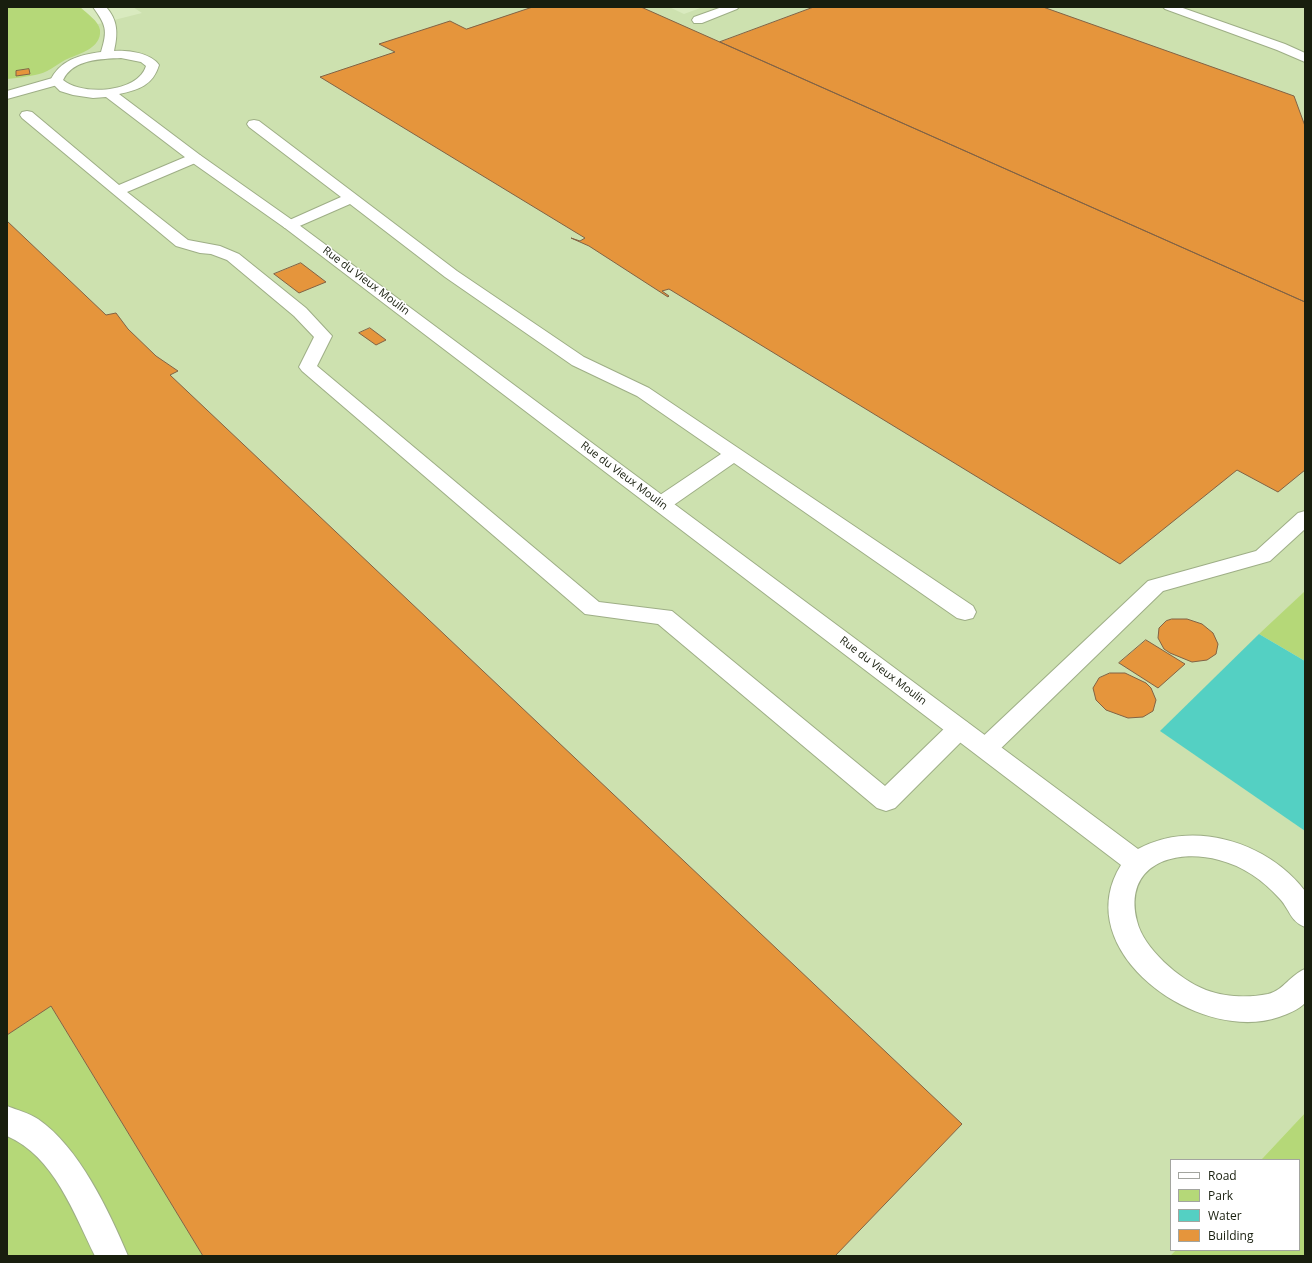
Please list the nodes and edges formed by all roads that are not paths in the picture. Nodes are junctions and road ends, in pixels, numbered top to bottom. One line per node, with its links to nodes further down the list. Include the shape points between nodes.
1 (99, 7): 5 (street, via 105,12 112,29)
2 (733, 7): 4 (street)
3 (1169, 7): 6 (street)
4 (698, 20)
5 (106, 55): 7 (street, via 76,62 64,68); 8 (street, via 135,56 153,65 150,76 142,82)
6 (1305, 58)
7 (56, 81): 8 (street, via 60,87 68,91 82,94); 9 (street, via 41,83 25,91)
8 (109, 93): 12 (street, Rue du Vieux Moulin)
9 (7, 95)
10 (27, 115): 13 (street)
11 (254, 124): 14 (street)
12 (195, 158): 13 (street); 15 (street, Rue du Vieux Moulin)
13 (117, 191): 20 (street, via 182,243 214,249 232,257 300,312 323,336 308,367 593,609 664,617 886,801)
14 (351, 198): 15 (street); 16 (street, via 451,274 578,361 643,392)
15 (290, 224): 17 (street, Rue du Vieux Moulin)
16 (734, 454): 17 (street); 19 (street)
17 (661, 504): 20 (street, Rue du Vieux Moulin)
18 (1305, 518): 21 (street, via 1263,556 1156,586)
19 (965, 612)
20 (959, 729): 21 (street, Rue du Vieux Moulin)
21 (986, 748): 22 (street, Rue du Vieux Moulin)
22 (1137, 862): 23 (street, via 1156,850 1180,845 1207,846 1234,853 1261,867 1284,885); 24 (street, via 1125,880 1120,902 1124,926 1136,950 1156,973 1182,992 1212,1005 1242,1010 1270,1008 1293,996)
23 (1305, 915)
24 (1305, 982)
25 (7, 1121): 26 (street, via 29,1129 45,1142 70,1176)
26 (112, 1256)

